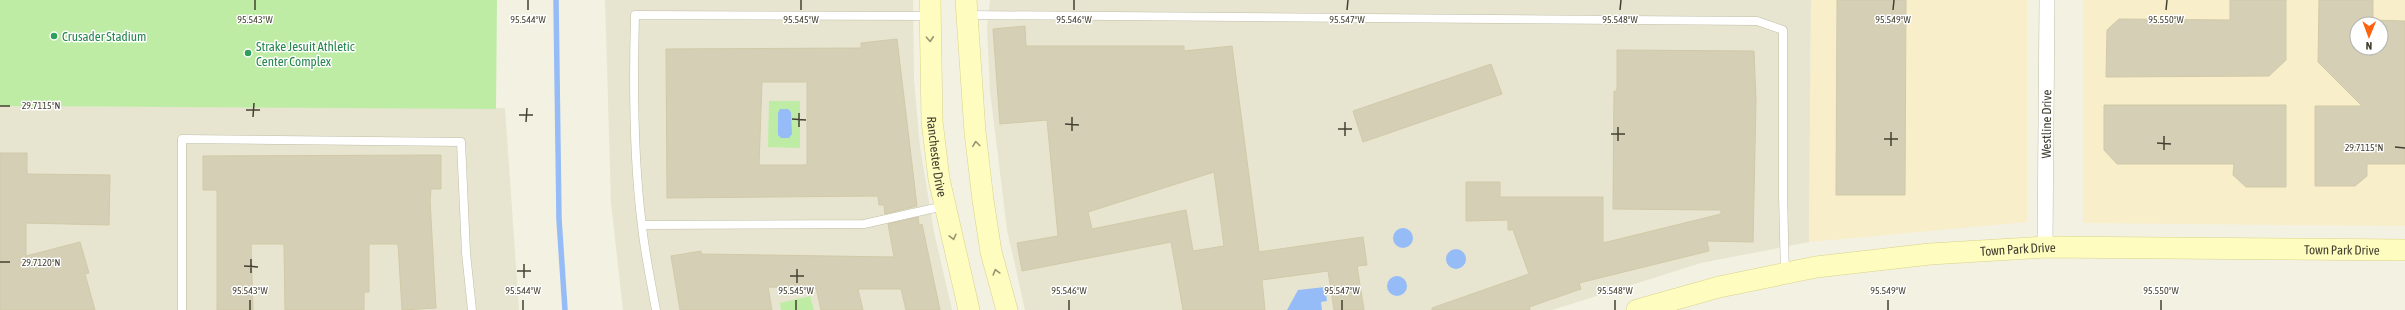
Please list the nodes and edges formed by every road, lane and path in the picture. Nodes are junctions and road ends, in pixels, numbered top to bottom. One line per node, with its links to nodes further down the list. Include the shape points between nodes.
1 (2047, 0): 6 (street, Westline Drive)
2 (965, 7): 8 (street, one-way to 2, via 975,132); 10 (lane, via 1757,21 1783,30)
3 (929, 8): 4 (street, Ranchester Drive, one-way to 4, via 932,121); 5 (lane, via 635,15 633,87)
4 (945, 206): 5 (lane, via 864,224); 9 (street, Ranchester Drive, one-way to 9)
5 (642, 225): 13 (lane)
6 (2045, 247): 7 (street, Town Park Drive); 10 (street, Town Park Drive, via 1930,254 1826,265)
7 (2405, 250)
8 (991, 252): 9 (street); 15 (street, one-way to 8)
9 (959, 261): 14 (street, Ranchester Drive)
10 (1785, 274): 16 (street, Town Park Drive, via 1719,287)
11 (182, 310): 12 (lane, via 182,139 462,142 466,253)
12 (472, 310)
13 (656, 310)
14 (969, 310)
15 (1006, 310)
16 (1637, 310)

